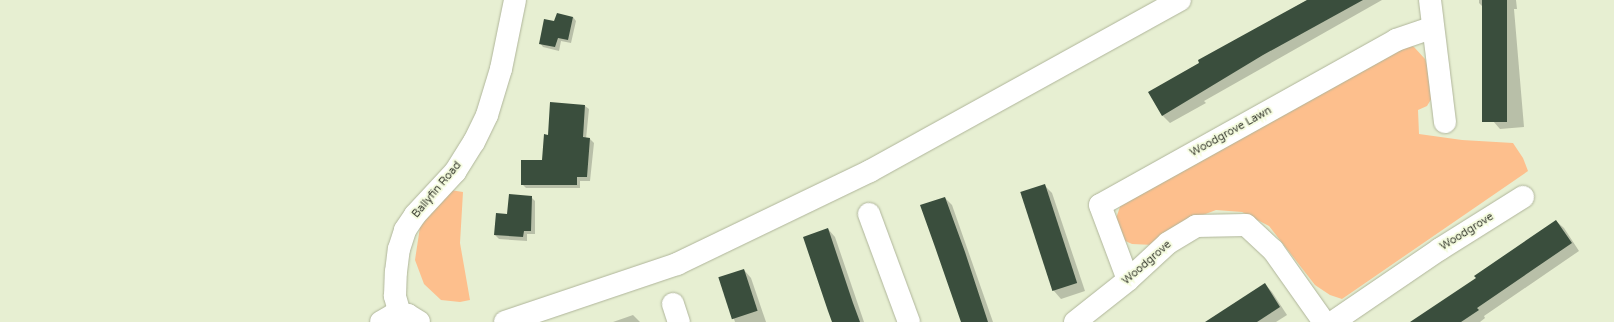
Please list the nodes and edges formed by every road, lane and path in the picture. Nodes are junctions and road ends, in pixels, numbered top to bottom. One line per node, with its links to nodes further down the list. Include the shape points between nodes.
1 (515, 0): 9 (street, Ballyfin Road, via 501,69 487,115 455,172 414,215 405,230 396,272 395,296)
2 (1180, 0): 10 (street, via 870,171 677,264)
3 (1430, 0): 4 (street)
4 (1434, 27): 5 (street); 8 (street, Woodgrove Lawn, via 1396,40 1100,205)
5 (1445, 122)
6 (1523, 197): 14 (street, Woodgrove, via 1440,249)
7 (869, 214): 11 (street)
8 (1128, 280): 12 (street, Woodgrove); 13 (street, Woodgrove, via 1168,243 1196,226 1246,225 1273,250)
9 (400, 319)
10 (505, 322)
11 (909, 322)
12 (1075, 322)
13 (1324, 322)
14 (1333, 322)

